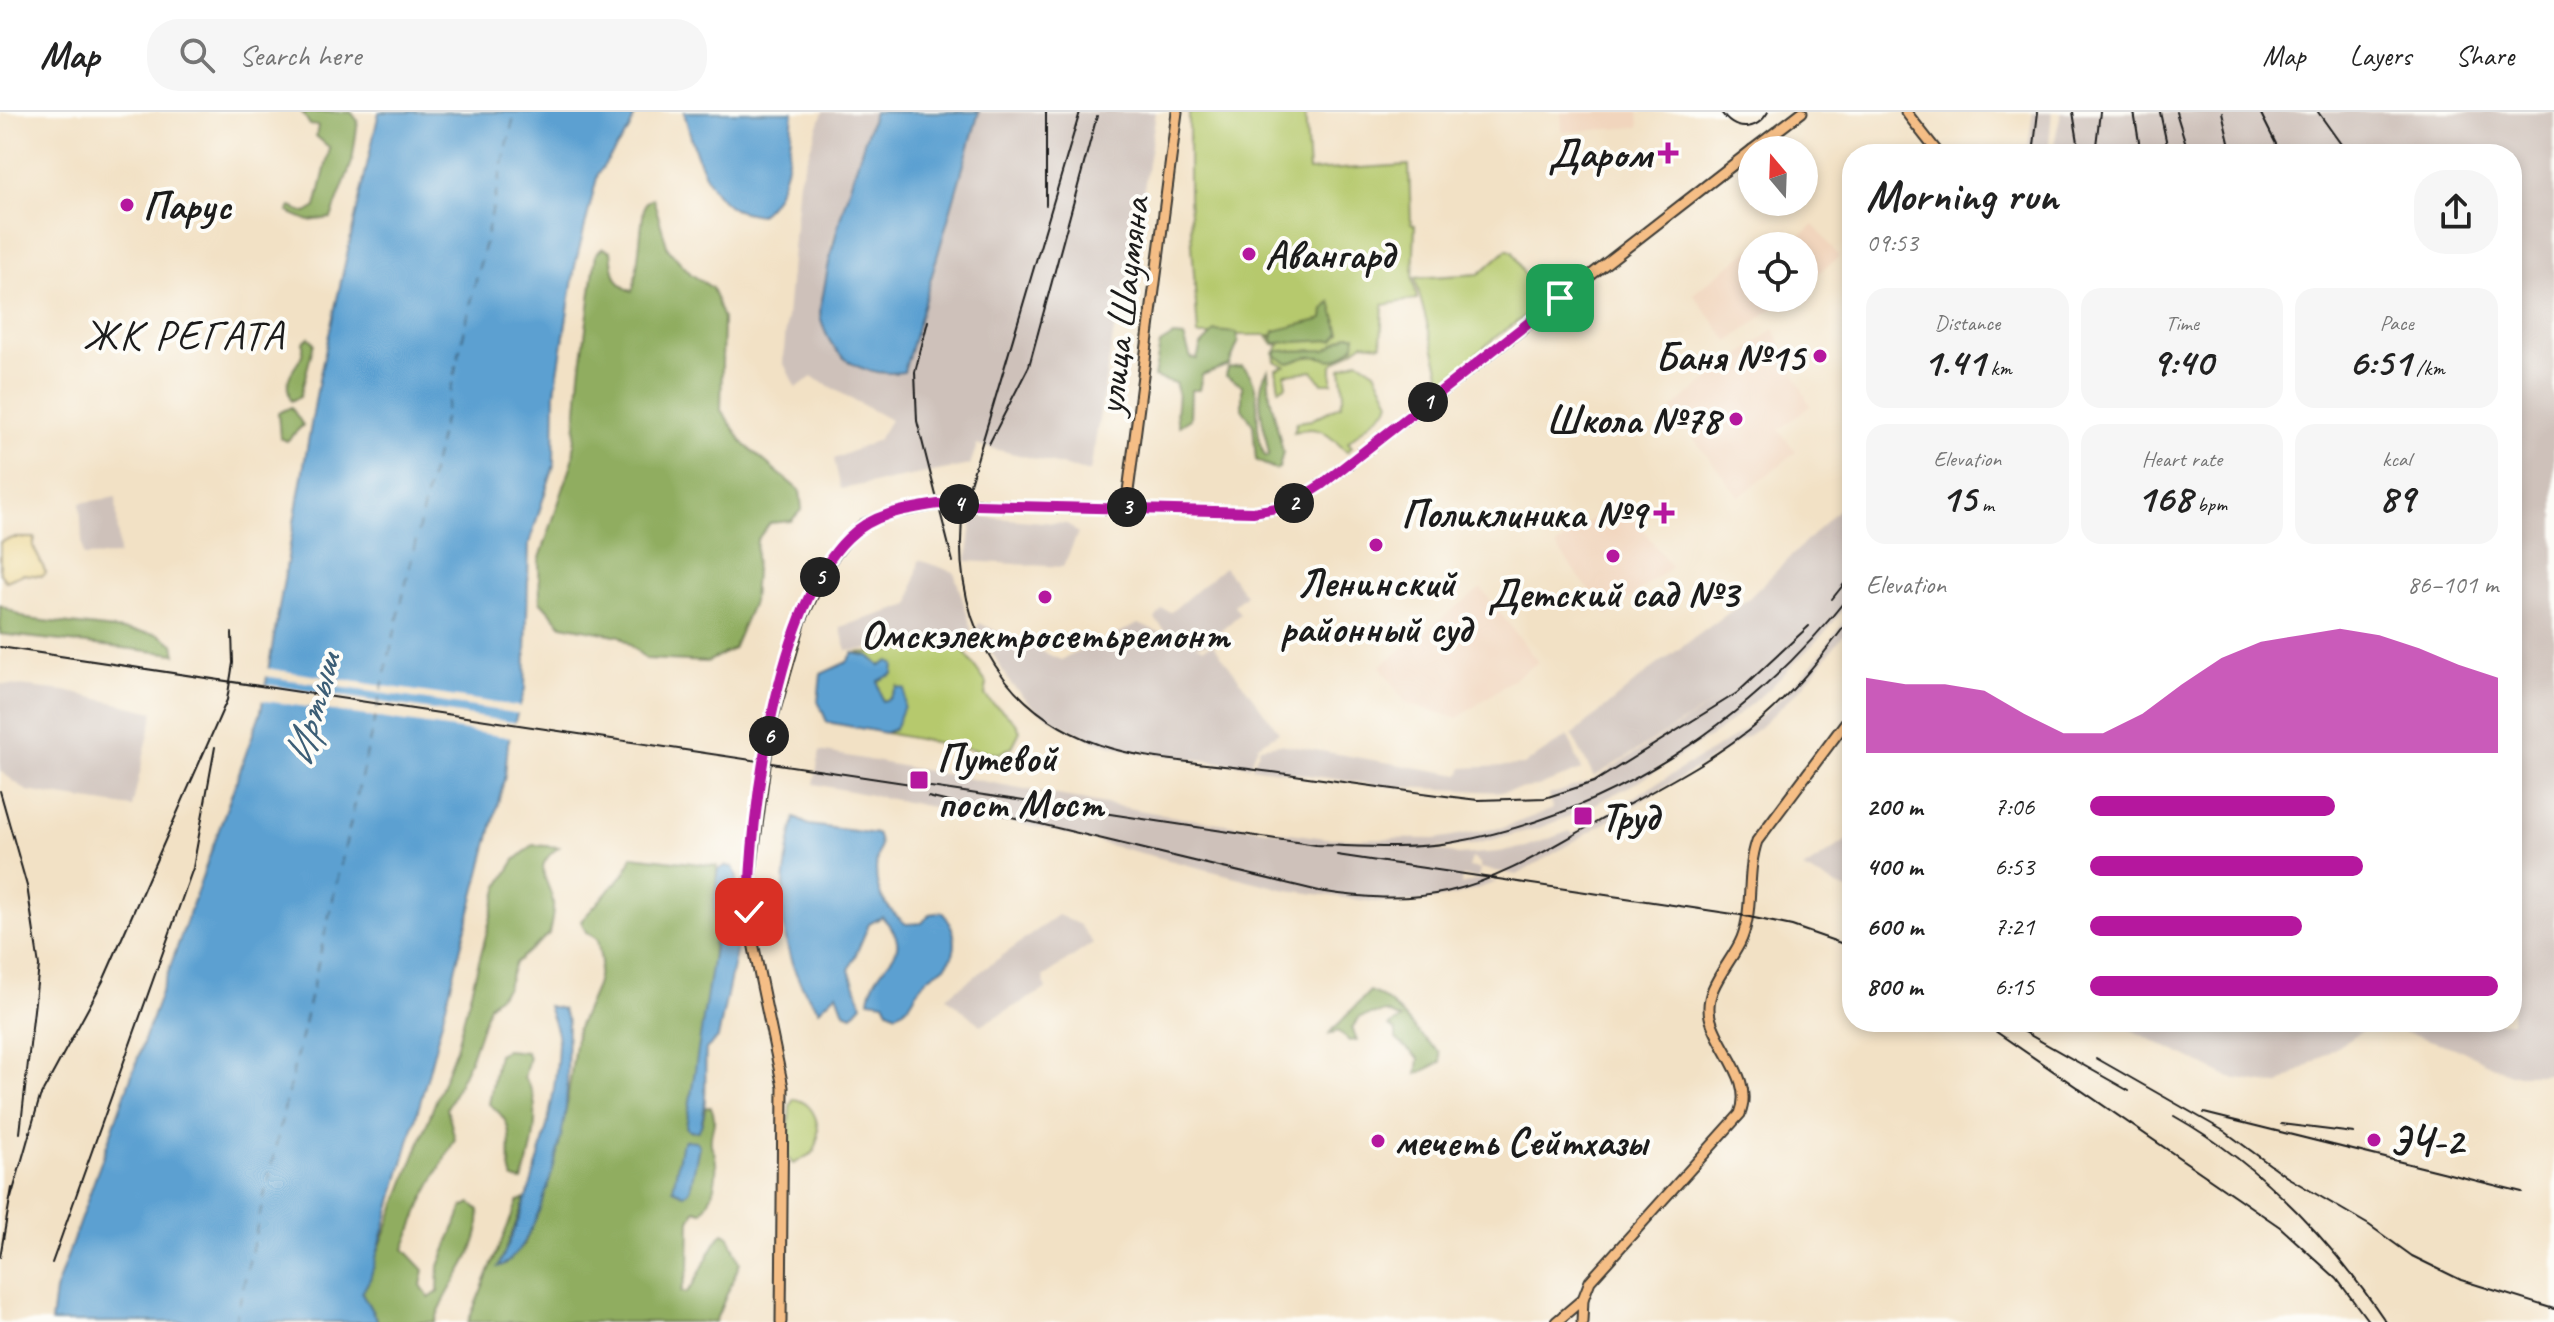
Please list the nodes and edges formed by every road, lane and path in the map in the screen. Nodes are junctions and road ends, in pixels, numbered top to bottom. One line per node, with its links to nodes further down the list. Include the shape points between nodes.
1 (1177, 112): 7 (main road, улица Шаумяна)
2 (1802, 112): 4 (main road)
3 (1906, 112): 5 (main road)
4 (1770, 136)
5 (1931, 144)
6 (1738, 161): 7 (main road, via 1295,502 1253,512)
7 (1126, 507): 10 (main road, via 951,504 892,513 864,524 848,538 820,578 784,671 761,779 749,912 783,1087)
8 (1842, 727): 9 (main road, via 1757,841 1744,932 1709,1007 1741,1083 1740,1114 1596,1272)
9 (1583, 1299): 11 (main road); 12 (main road)
10 (781, 1322)
11 (1556, 1322)
12 (1582, 1322)

